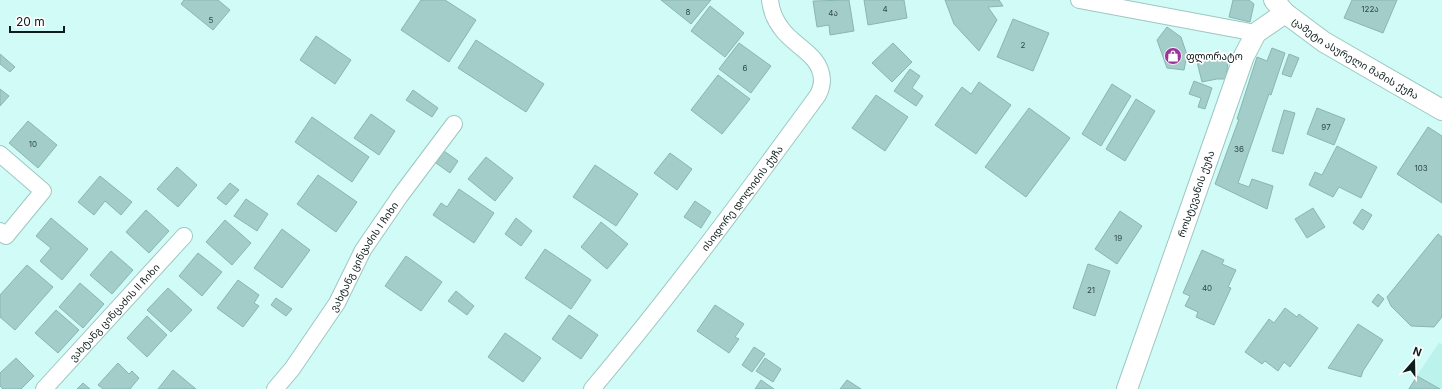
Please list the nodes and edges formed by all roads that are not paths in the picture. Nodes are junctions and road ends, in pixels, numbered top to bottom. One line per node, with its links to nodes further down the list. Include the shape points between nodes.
1 (770, 0): 12 (street, ისიდორე დოლიძის ქუჩა, via 771,10 781,28 807,50 817,64 822,81 818,95 718,232)
2 (1079, 0): 4 (street)
3 (1280, 6): 4 (street, როსტევანის ქუჩა); 5 (street, ცამეტი ასურელი მამის ქუჩა, via 1324,42)
4 (1256, 34): 13 (street, როსტევანის ქუჩა, via 1244,56)
5 (1442, 110)
6 (454, 124): 11 (street, ვახტანგ ცინცაძის I ჩიხი, via 363,250 337,303 292,369)
7 (0, 154): 8 (street, via 43,191 6,236)
8 (0, 231)
9 (184, 236): 10 (street, ვახტანგ ცინცაძის II ჩიხი)
10 (44, 389)
11 (275, 389)
12 (592, 389)
13 (1127, 389)

